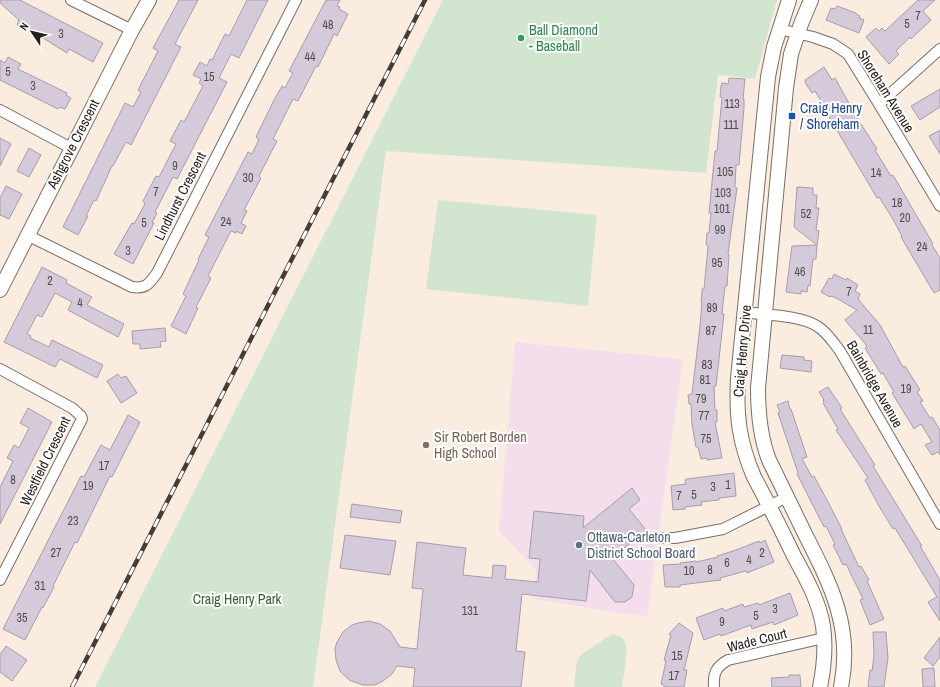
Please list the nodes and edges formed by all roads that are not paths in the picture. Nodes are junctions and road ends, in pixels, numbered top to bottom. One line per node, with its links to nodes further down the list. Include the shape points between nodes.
1 (71, 0): 7 (street)
2 (149, 0): 7 (street, Ashgrove Crescent)
3 (296, 0): 14 (street, Lindhurst Crescent, via 157,273 145,287 132,287)
4 (789, 0): 6 (street, Craig Henry Drive)
5 (811, 0): 8 (street, Craig Henry Drive)
6 (779, 28): 8 (street, Shoreham Avenue); 16 (street, Craig Henry Drive, via 768,77)
7 (132, 30): 12 (street, Ashgrove Crescent)
8 (798, 33): 10 (street, Shoreham Avenue, via 833,44 848,54); 17 (street, Craig Henry Drive, via 791,54 786,88)
9 (940, 49): 10 (street)
10 (879, 104): 13 (street, Shoreham Avenue)
11 (0, 110): 12 (street)
12 (71, 148): 14 (street, Ashgrove Crescent)
13 (940, 206)
14 (27, 236): 15 (street, Ashgrove Crescent)
15 (0, 290)
16 (744, 312): 17 (street, Bainbridge Avenue); 20 (street, Craig Henry Drive, via 737,392 740,436 754,477)
17 (765, 315): 19 (street, Craig Henry Drive, via 758,388 759,418 764,447); 21 (street, Bainbridge Avenue, via 799,319 812,323 827,334)
18 (0, 370): 23 (street, Westfield Crescent, via 72,408 82,419)
19 (787, 497): 20 (street); 27 (street, Craig Henry Drive, via 829,583 837,606 843,637)
20 (769, 506): 22 (street, via 723,529 676,538); 24 (street, Craig Henry Drive, via 815,598)
21 (940, 524)
22 (660, 538)
23 (0, 580)
24 (824, 638): 25 (street, Wade Court, via 728,660 718,666); 26 (street, Craig Henry Drive)
25 (714, 687)
26 (820, 687)
27 (840, 687)

